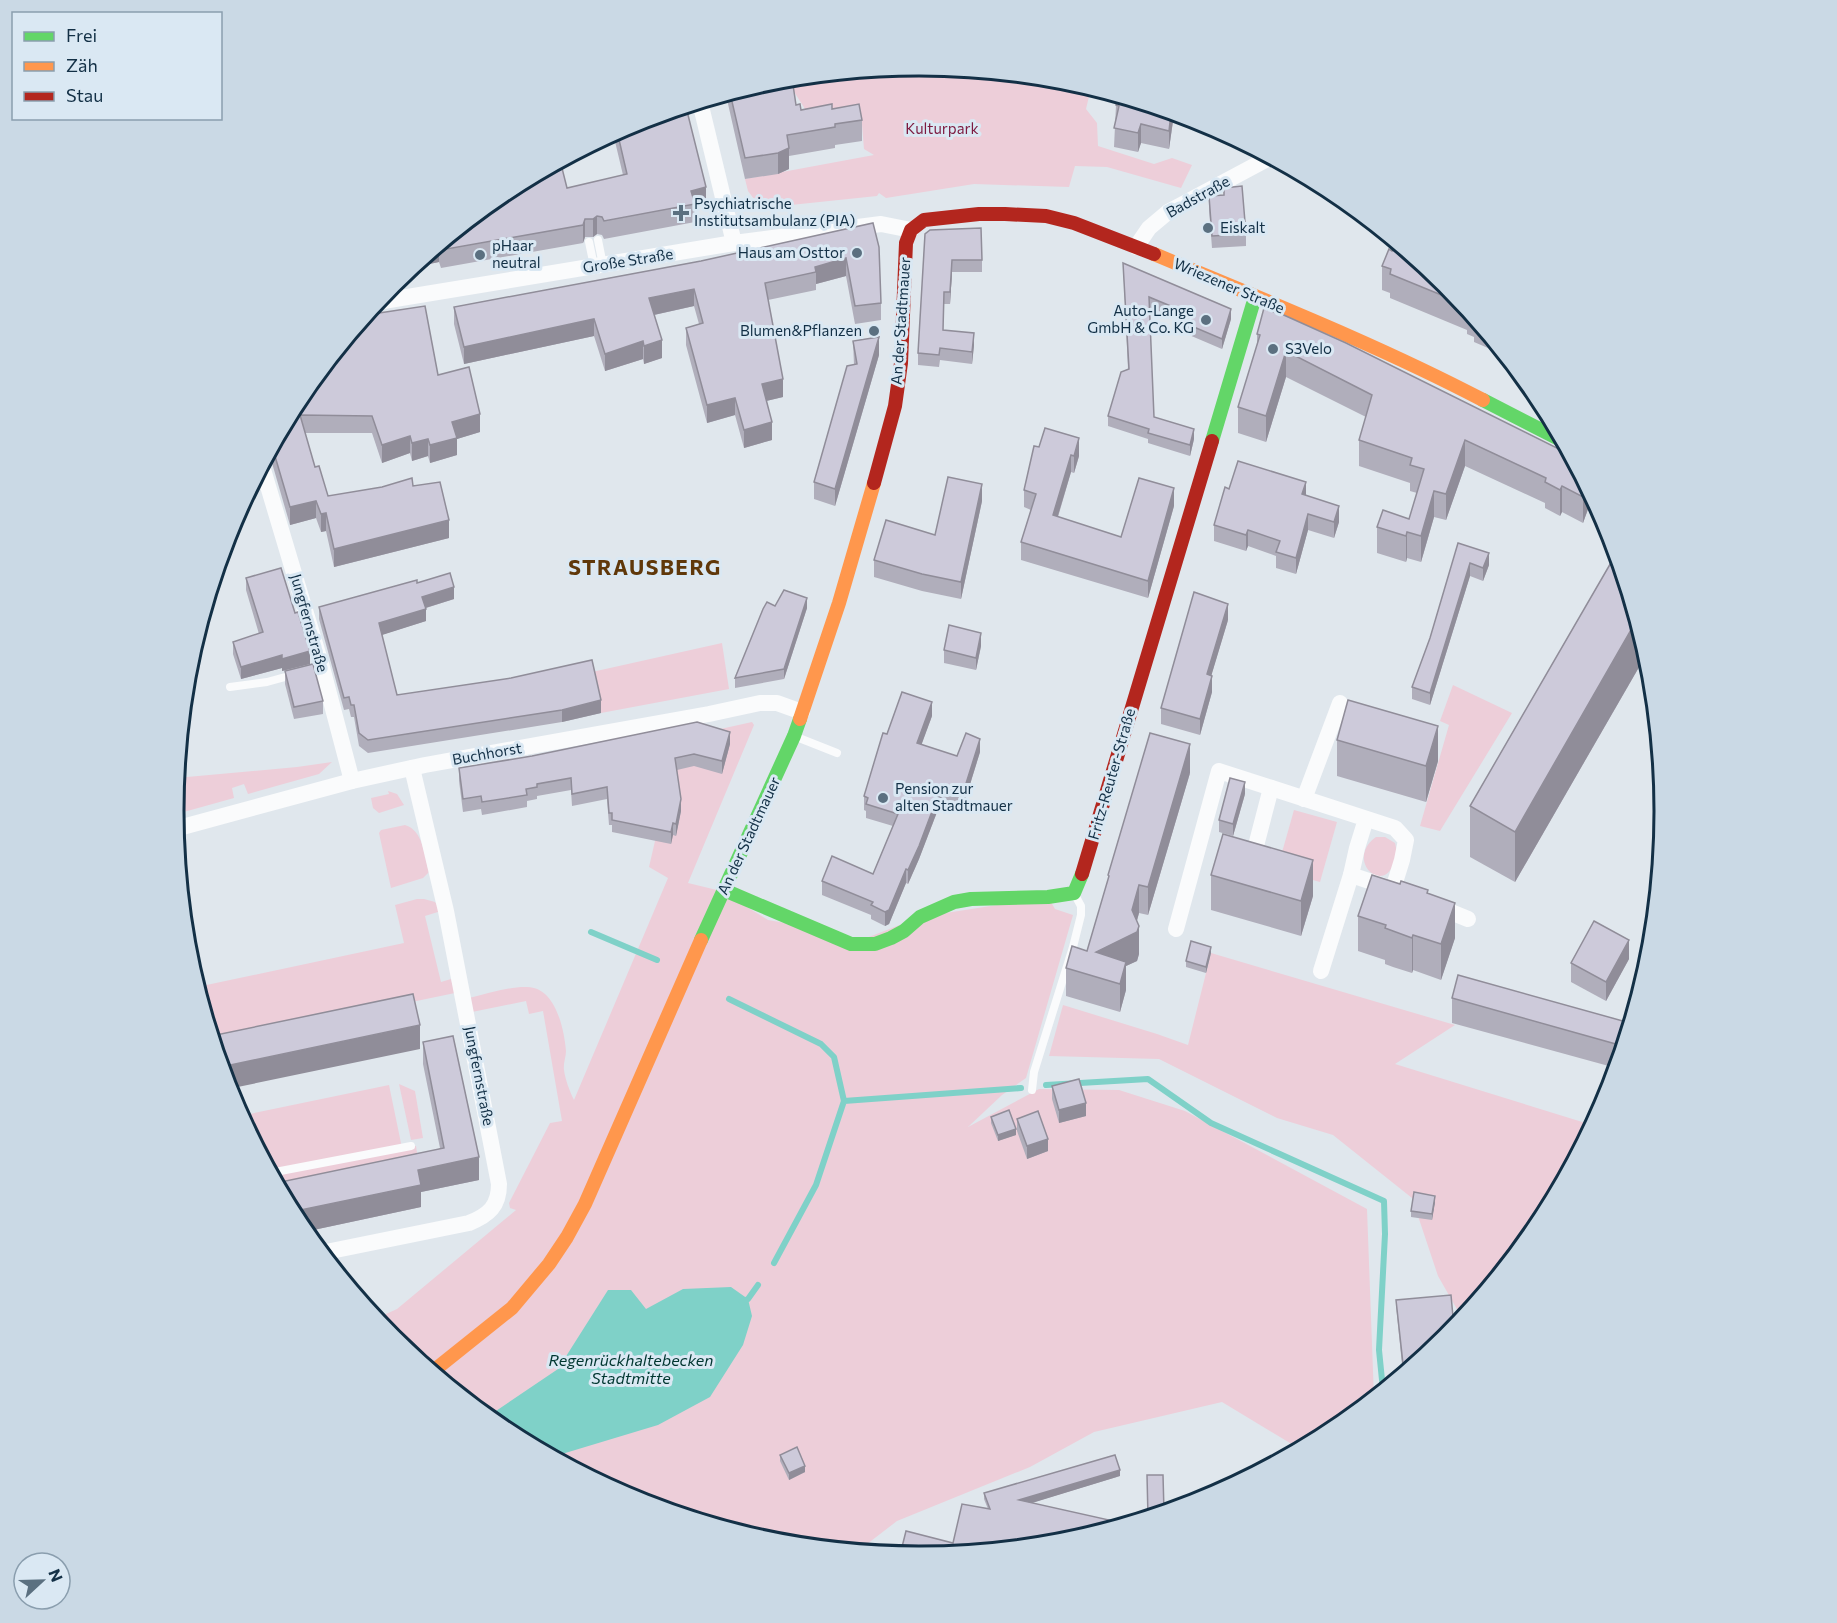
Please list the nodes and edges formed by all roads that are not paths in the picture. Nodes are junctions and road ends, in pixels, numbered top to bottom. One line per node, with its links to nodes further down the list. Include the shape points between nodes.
1 (702, 110): 5 (street)
2 (1262, 162): 6 (street, Badstraße, via 1168,212 1149,228)
3 (911, 230): 5 (street, Große Straße, via 880,224); 6 (street, Wriezener Straße, via 924,220 979,214 1046,216); 15 (street, An der Stadtmauer, via 906,243 901,363 895,406 839,603)
4 (593, 241): 7 (lane)
5 (734, 243): 7 (street, Große Straße)
6 (1136, 247): 8 (street, Wriezener Straße)
7 (599, 266): 9 (street, Große Straße)
8 (1255, 297): 10 (street, Wriezener Straße, via 1442,378); 27 (street, Fritz-Reuter-Straße)
9 (392, 300)
10 (1549, 434)
11 (265, 475): 19 (street, Jungfernstraße)
12 (300, 673): 13 (lane)
13 (230, 687)
14 (1340, 703): 21 (street)
15 (802, 712): 16 (street, An der Stadtmauer); 18 (street, Buchhorst, via 777,703 760,703)
16 (794, 736): 17 (lane); 26 (street, An der Stadtmauer)
17 (837, 753)
18 (412, 768): 19 (street, Buchhorst); 35 (street, Jungfernstraße, via 446,911 499,1195 482,1218 469,1224)
19 (352, 781): 23 (street, Buchhorst)
20 (1271, 788): 21 (street); 24 (street); 30 (street, via 1219,771)
21 (1304, 799): 22 (street)
22 (1366, 819): 25 (street); 25 (street, via 1395,828 1406,840 1399,891)
23 (184, 827)
24 (1252, 861)
25 (1351, 875): 31 (street)
26 (724, 890): 27 (street, via 851,944 875,944 891,938 920,917 954,902); 36 (street, An der Stadtmauer, via 567,1237 512,1308)
27 (1074, 893): 32 (lane, via 1081,915)
28 (1425, 902): 29 (street)
29 (1468, 919)
30 (1176, 929)
31 (1322, 971)
32 (1032, 1090)
33 (411, 1146): 34 (lane)
34 (278, 1171)
35 (329, 1251)
36 (438, 1367)

